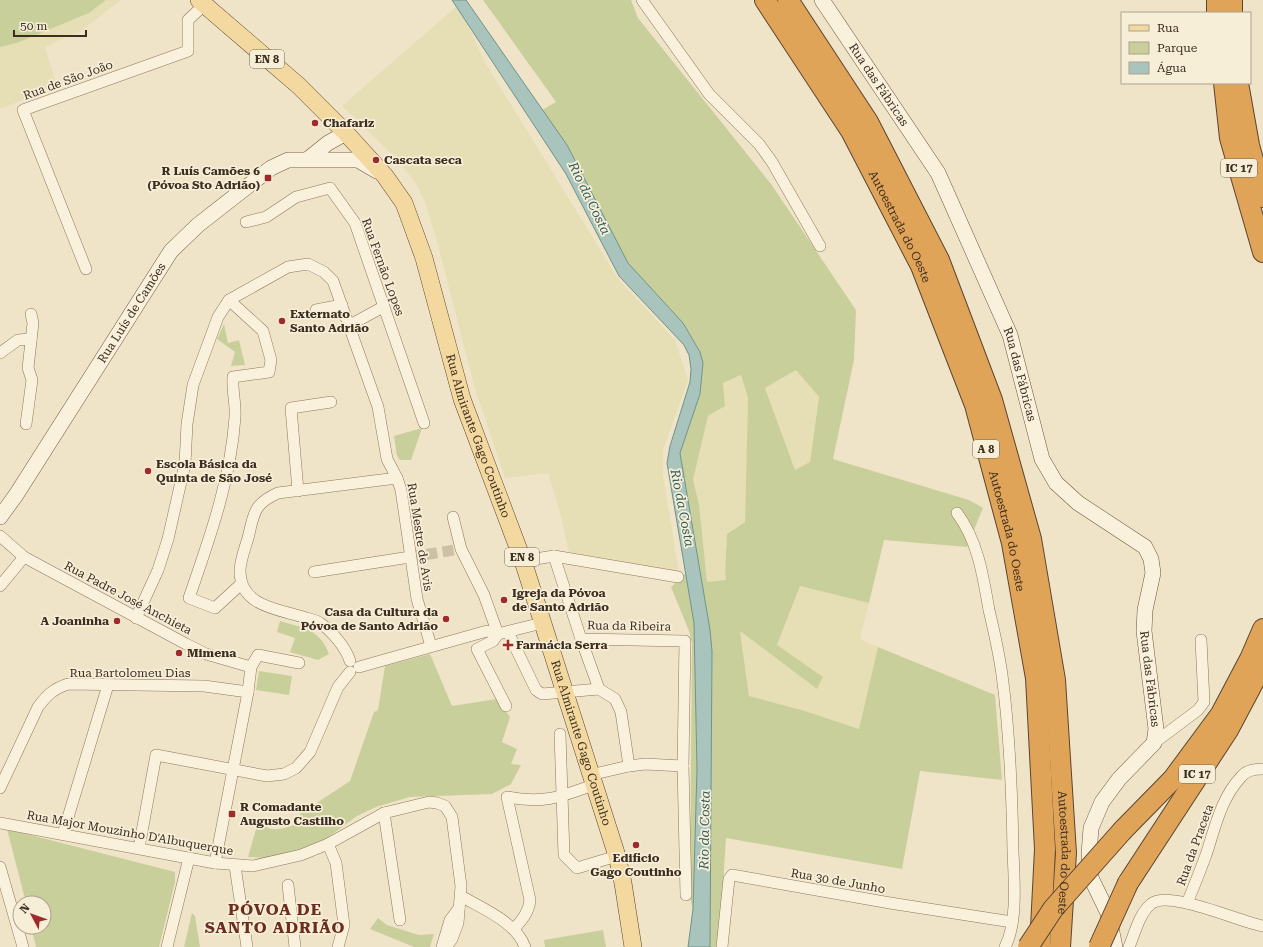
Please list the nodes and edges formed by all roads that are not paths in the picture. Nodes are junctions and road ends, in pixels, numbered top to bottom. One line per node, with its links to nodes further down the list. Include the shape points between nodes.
1 (642, 0): 20 (street, via 709,94 759,144)
2 (765, 0): 104 (highway, Autoestrada do Oeste / A 8, via 854,138 921,266 975,405 1012,544 1036,678 1045,849)
3 (788, 0): 105 (highway, Autoestrada do Oeste / A 8, via 868,122 936,253 992,400 1031,539 1055,680 1066,853)
4 (822, 0): 65 (street, Rua das Fábricas, via 938,173 1010,335 1042,459 1056,483 1078,503 1145,547 1151,559 1153,573 1145,610 1144,631 1156,729)
5 (1217, 0): 8 (highway)
6 (1232, 0): 9 (highway)
7 (201, 2): 12 (main road, Rua Almirante Gago Coutinho / EN 8, via 299,86); 22 (street, Rua de São João, via 188,20 188,51 23,110)
8 (1217, 12)
9 (1232, 12)
10 (1224, 84): 21 (highway, IC 17, via 1230,138)
11 (1238, 84): 18 (highway, IC 17, via 1249,145)
12 (333, 120): 13 (main road, Rua Almirante Gago Coutinho / EN 8); 14 (street)
13 (346, 133): 14 (street); 16 (street, via 339,150); 17 (main road, Rua Almirante Gago Coutinho / EN 8)
14 (328, 144): 15 (street)
15 (308, 159): 16 (street, Rua Luís de Camões); 38 (street, Rua Luís de Camões, via 288,160 271,168 198,225 171,252)
16 (330, 161): 17 (street, Rua Luís de Camões, via 358,160)
17 (385, 176): 43 (main road, Rua Almirante Gago Coutinho / EN 8, via 404,204 417,234 462,399)
18 (1263, 197)
19 (246, 222): 25 (street, Rua Fernão Lopes, via 266,217 296,198 330,188 355,223)
20 (820, 246)
21 (1263, 252)
22 (86, 269)
23 (229, 300): 24 (street, Rua Mestre de Avis, via 288,267 308,264 324,272 334,281); 46 (street, via 263,331 270,360 269,372 233,377 235,416 229,463 207,547 189,598 214,608); 48 (street, via 218,317 194,384 187,424 185,464 168,539 158,570)
24 (342, 305): 26 (street); 28 (street, Rua Mestre de Avis)
25 (383, 307): 28 (street); 32 (street, Rua Fernão Lopes)
26 (316, 310)
27 (31, 314): 29 (street)
28 (350, 325): 34 (street, Rua Mestre de Avis, via 378,407 387,458)
29 (31, 339): 30 (street, via 18,340); 33 (street, via 28,368 32,380)
30 (0, 353)
31 (331, 402): 35 (street, via 291,408)
32 (424, 423)
33 (26, 424)
34 (397, 478): 35 (street); 42 (street, Rua Mestre de Avis)
35 (298, 491): 46 (street, via 278,493 264,499 255,511 240,570)
36 (957, 512): 89 (street, via 974,543 1002,674 1012,780)
37 (453, 516): 51 (street, via 461,549)
38 (0, 517)
39 (0, 536): 40 (street, Rua Padre José Anchieta)
40 (24, 556): 47 (street); 48 (street, Rua Padre José Anchieta)
41 (554, 556): 43 (street); 45 (street); 52 (street, Rua da Ribeira)
42 (410, 557): 44 (street); 54 (street, Rua Mestre de Avis, via 417,599)
43 (523, 561): 49 (main road, Rua Almirante Gago Coutinho / EN 8)
44 (314, 572)
45 (678, 577)
46 (241, 584): 58 (street, via 246,594 258,604 319,622 348,655)
47 (0, 586)
48 (136, 618): 57 (street, Rua Padre José Anchieta, via 206,654)
49 (542, 623): 51 (street); 62 (main road, Rua Almirante Gago Coutinho / EN 8)
50 (1263, 629): 103 (highway, IC 17, bridge, via 1221,714 1173,779 1053,908)
51 (503, 633): 54 (street, via 487,631); 62 (street, via 536,690 542,694); 63 (street, via 477,649)
52 (581, 639): 60 (street); 67 (street, Rua da Ribeira, via 685,641)
53 (1201, 640): 65 (street, via 1204,702 1198,710)
54 (431, 646): 58 (street, via 381,662)
55 (300, 663): 57 (street, via 258,655)
56 (1263, 664): 106 (highway, IC 17, bridge, via 1228,730 1128,883)
57 (251, 667): 61 (street)
58 (353, 667): 69 (street, via 338,687 310,752 296,768 284,774 267,776)
59 (108, 685): 61 (street, Rua Bartolomeu Dias, via 204,686); 71 (street, Rua Bartolomeu Dias, via 68,684 46,695); 75 (street)
60 (599, 689): 62 (street); 66 (street, via 615,699 621,712)
61 (248, 692): 69 (street)
62 (564, 692): 70 (main road, Rua Almirante Gago Coutinho / EN 8)
63 (506, 706)
64 (560, 734): 72 (street)
65 (1154, 743): 107 (street, via 1119,779 1102,802 1091,828 1091,878 1108,914)
66 (629, 766): 67 (street); 70 (street)
67 (683, 766): 84 (street, Rua da Ribeira)
68 (1263, 769): 86 (street, Rua da Praceta, via 1253,769 1241,776 1227,797)
69 (232, 770): 77 (street, via 156,755); 80 (street)
70 (592, 780): 72 (street); 78 (main road, Rua Almirante Gago Coutinho / EN 8)
71 (0, 788)
72 (563, 796): 78 (street, via 564,855 577,868); 91 (street, via 528,801 507,797 530,900 523,919)
73 (384, 813): 76 (street, Rua Major Mouzinho D'Albuquerque); 85 (street, Rua Major Mouzinho D'Albuquerque, via 429,802 445,806 452,817); 88 (street)
74 (0, 823): 75 (street, Rua Major Mouzinho D'Albuquerque)
75 (62, 834): 77 (street, Rua Major Mouzinho D'Albuquerque)
76 (328, 844): 81 (street, Rua Major Mouzinho D'Albuquerque, via 301,855 252,866); 96 (street, via 336,863 344,925)
77 (139, 848): 79 (street, Rua Major Mouzinho D'Albuquerque)
78 (617, 856): 100 (main road, Rua Almirante Gago Coutinho / EN 8)
79 (190, 858): 80 (street, Rua Major Mouzinho D'Albuquerque); 93 (street)
80 (215, 863): 81 (street, Rua Major Mouzinho D'Albuquerque)
81 (235, 866): 94 (street)
82 (0, 868): 92 (street)
83 (288, 885): 95 (street)
84 (686, 895)
85 (461, 896): 87 (street); 91 (street)
86 (1187, 903): 90 (street); 108 (street, via 1167,899 1152,903 1144,912)
87 (459, 907): 97 (street, via 450,920); 98 (street, via 458,923)
88 (400, 920)
89 (1012, 922): 101 (street, Rua 30 de Junho, via 732,875 729,879); 102 (street)
90 (1263, 926)
91 (514, 929): 99 (street)
92 (23, 947)
93 (167, 947)
94 (247, 947)
95 (295, 947)
96 (338, 947)
97 (442, 947)
98 (446, 947)
99 (525, 947)
100 (633, 947)
101 (722, 947)
102 (1005, 947)
103 (1028, 947)
104 (1040, 947)
105 (1060, 947)
106 (1099, 947)
107 (1115, 947)
108 (1129, 947)

